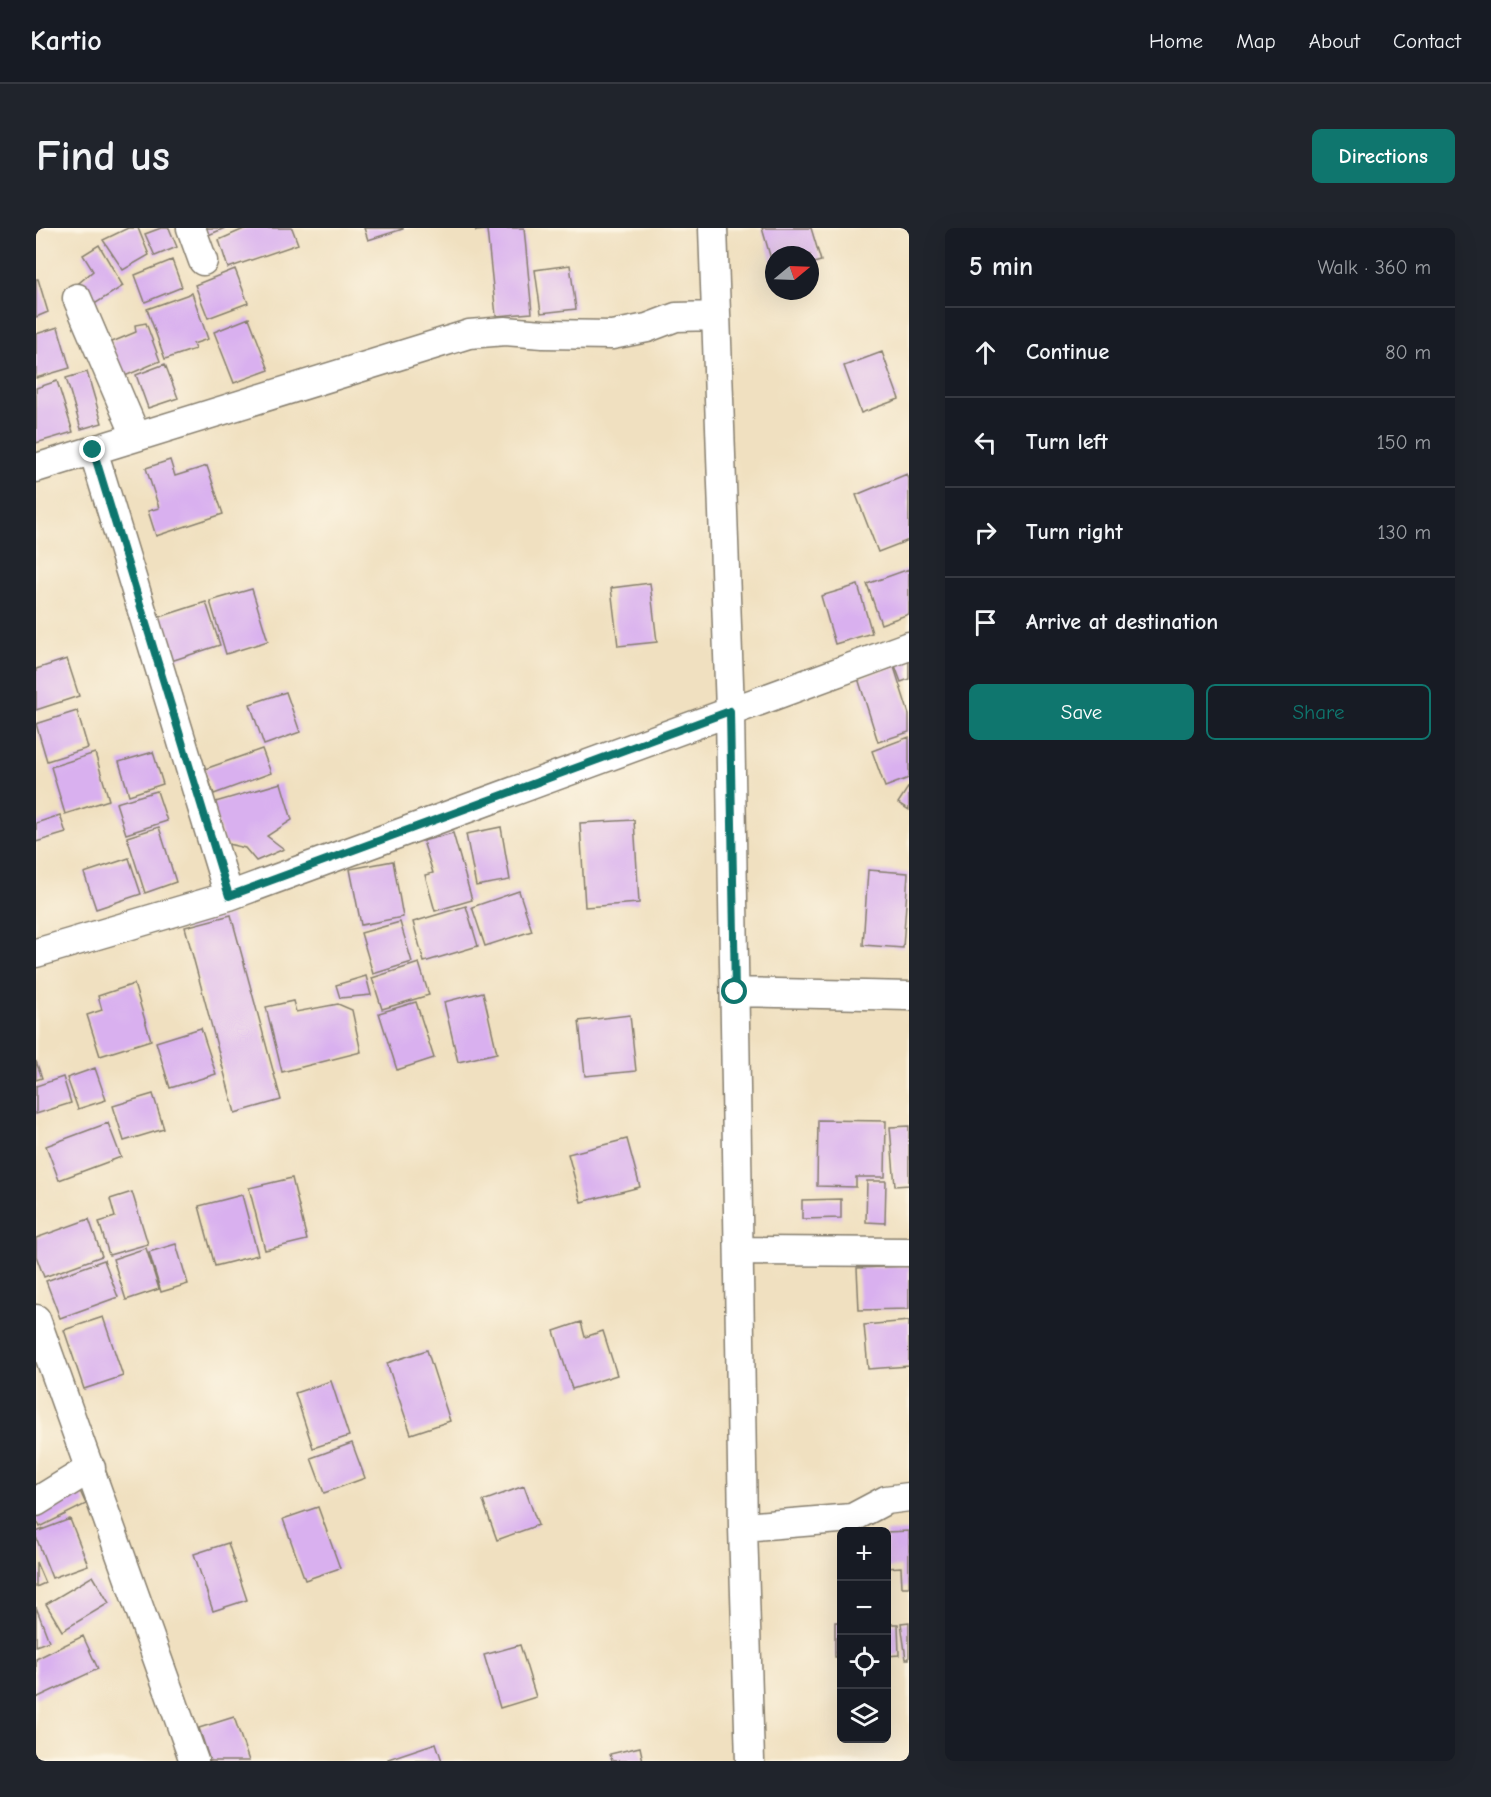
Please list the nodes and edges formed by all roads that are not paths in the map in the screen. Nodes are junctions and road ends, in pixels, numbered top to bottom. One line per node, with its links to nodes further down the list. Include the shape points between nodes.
1 (191, 228): 3 (street)
2 (714, 228): 5 (street)
3 (203, 261)
4 (77, 298): 6 (street)
5 (717, 316): 6 (street, via 676,317 647,328 612,334 469,334); 10 (street)
6 (136, 436): 7 (street)
7 (93, 450): 8 (street); 11 (street)
8 (36, 468)
9 (909, 646): 10 (street)
10 (730, 711): 11 (street); 13 (street)
11 (229, 896): 12 (street)
12 (36, 952)
13 (735, 992): 14 (street); 15 (street)
14 (909, 996)
15 (739, 1251): 16 (street); 21 (street)
16 (909, 1252)
17 (36, 1319): 18 (street)
18 (91, 1468): 20 (street); 22 (street)
19 (909, 1497): 21 (street, via 886,1500 852,1518)
20 (36, 1502)
21 (743, 1527): 23 (street)
22 (194, 1761)
23 (750, 1761)

